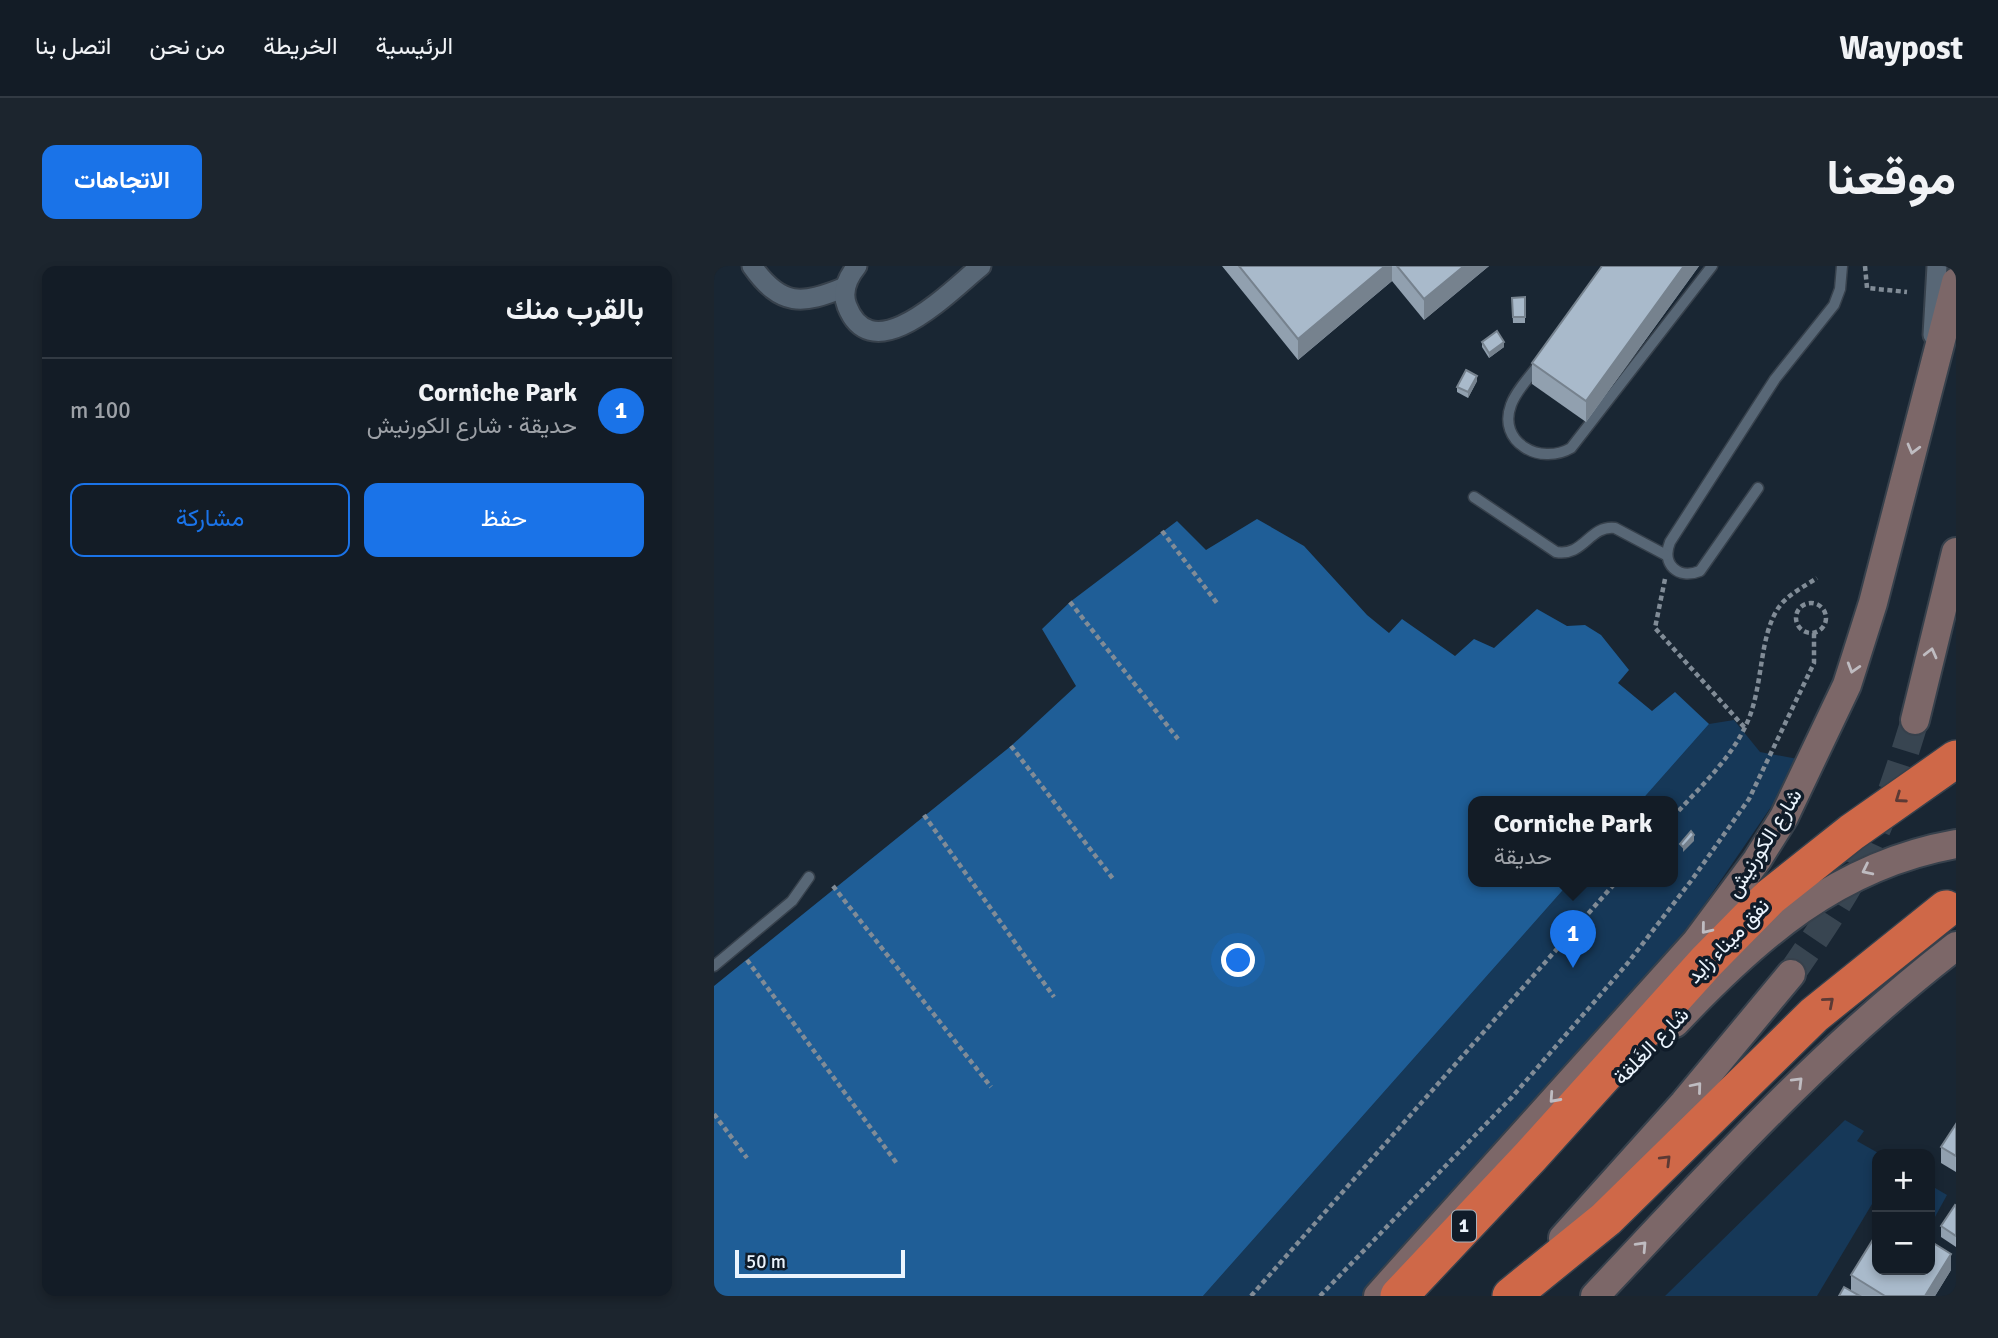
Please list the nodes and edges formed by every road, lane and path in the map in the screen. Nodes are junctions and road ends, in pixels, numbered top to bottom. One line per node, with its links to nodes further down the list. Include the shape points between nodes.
1 (752, 266): 9 (street, via 775,292 794,300 816,299)
2 (857, 266): 9 (street)
3 (981, 266): 9 (street, via 891,332 860,324 846,305)
4 (1712, 266): 11 (lane, via 1571,449 1545,456 1516,441 1508,416 1517,394)
5 (1842, 266): 17 (lane, via 1834,305 1775,379 1670,542)
6 (1865, 266): 10 (path, via 1867,288)
7 (1937, 266): 12 (street)
8 (1956, 282): 12 (street, شارع الكورنيش)
9 (845, 287)
10 (1907, 292)
11 (1549, 351)
12 (1931, 383): 48 (street, شارع الكورنيش, one-way to 48, via 1847,685 1777,828 1696,942)
13 (1758, 488): 17 (lane, via 1700,571 1686,574)
14 (1474, 497): 17 (lane, via 1556,552 1578,550 1595,532 1608,527)
15 (1162, 531): 20 (path)
16 (1956, 552): 22 (street, one-way to 16)
17 (1667, 559): 23 (path, via 1655,628)
18 (1817, 578): 23 (path, via 1780,605 1771,621 1760,685)
19 (1070, 602): 24 (path)
20 (1217, 603)
21 (1814, 633): 21 (path, via 1826,617 1822,608 1809,603 1796,619 1802,630); 47 (path, via 1814,663 1749,799 1691,881 1628,964 1512,1097)
22 (1915, 720)
23 (1745, 728): 27 (path)
24 (1178, 739)
25 (1011, 746): 31 (path)
26 (1956, 759): 42 (highway, نفق ميناء زايد, one-way to 42, via 1842,839 1770,897)
27 (1678, 811)
28 (924, 816): 39 (path)
29 (1956, 844): 42 (street, شارع الغَلقة, one-way to 42, via 1870,868 1800,909 1747,949 1624,1076)
30 (809, 877): 37 (lane, via 792,901)
31 (1114, 880)
32 (834, 886): 40 (path)
33 (1612, 887): 46 (path)
34 (1946, 909): 45 (highway, one-way to 34, via 1590,1234 1814,1015)
35 (1956, 946): 50 (street, one-way to 35, via 1822,1059)
36 (747, 960): 44 (path)
37 (714, 966)
38 (1791, 974): 45 (street, one-way to 38, via 1684,1103)
39 (1054, 998)
40 (991, 1087)
41 (714, 1114): 43 (path)
42 (1530, 1157): 49 (highway, 1)
43 (747, 1158)
44 (898, 1165)
45 (1516, 1290)
46 (1251, 1296)
47 (1320, 1296)
48 (1378, 1296)
49 (1399, 1296)
50 (1595, 1296)

